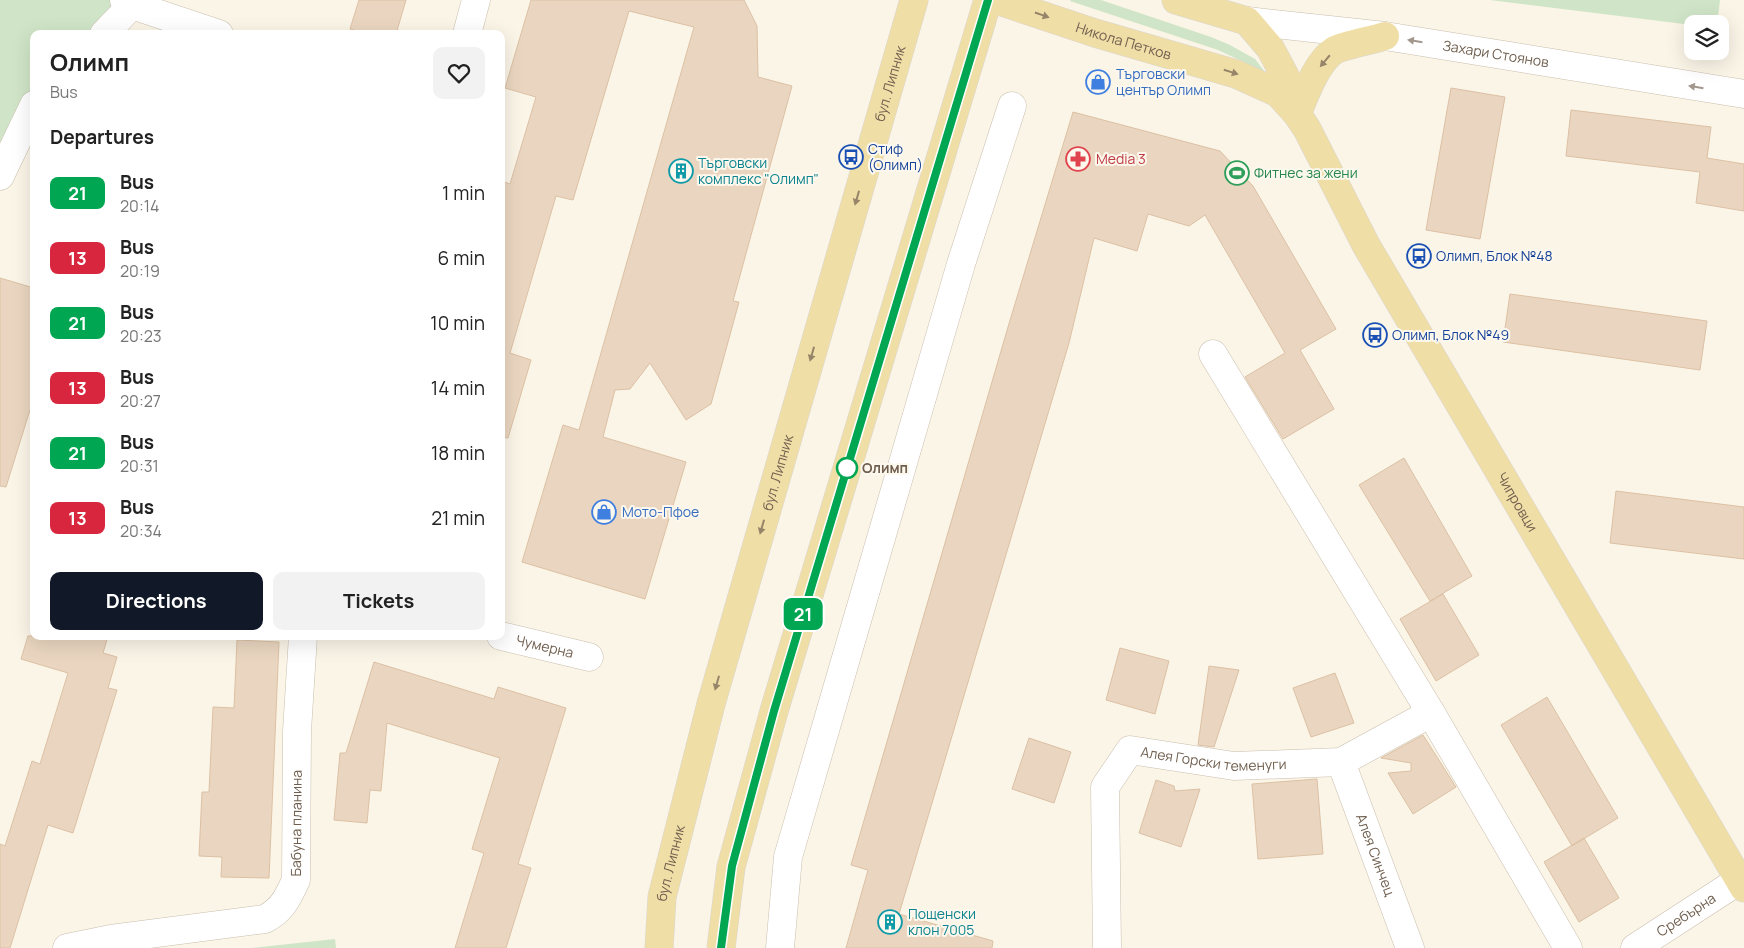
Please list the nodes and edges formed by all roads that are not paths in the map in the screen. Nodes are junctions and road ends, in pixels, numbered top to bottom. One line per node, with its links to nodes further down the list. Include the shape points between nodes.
1 (476, 0): 10 (street)
2 (914, 0): 25 (main road, бул. Липник, one-way to 25, via 711,704 662,897)
3 (988, 0): 26 (main road, via 774,711 732,866)
4 (996, 0): 15 (main road, Никола Петков, one-way to 15, via 1236,74 1278,93)
5 (1176, 0): 7 (main road)
6 (128, 3): 8 (street); 9 (street)
7 (1247, 21): 11 (street, Захари Стоянов); 15 (main road, via 1270,48 1285,76)
8 (107, 30)
9 (207, 30)
10 (468, 30)
11 (1385, 36): 12 (street, Захари Стоянов, one-way to 11); 15 (main road, one-way to 15, via 1335,50 1315,75)
12 (1744, 94)
13 (1012, 106): 27 (street, via 958,273 788,857)
14 (30, 114): 16 (street)
15 (1297, 114): 23 (main road, Чипровци, via 1366,245)
16 (0, 176)
17 (1213, 354): 21 (street)
18 (505, 637): 20 (street, Чумерна)
19 (303, 640): 24 (street, Бабуна планина, via 297,731 296,880 278,912 265,919 111,939)
20 (589, 657)
21 (1431, 713): 22 (street, Алея Горски теменуги); 30 (street)
22 (1341, 762): 28 (street, Алея Горски теменуги, via 1234,766 1130,750 1105,787); 29 (street, Алея Синчец)
23 (1741, 884): 31 (street, Сребърна)
24 (67, 948)
25 (660, 948)
26 (721, 948)
27 (780, 948)
28 (1107, 948)
29 (1410, 948)
30 (1568, 948)
31 (1635, 948)

